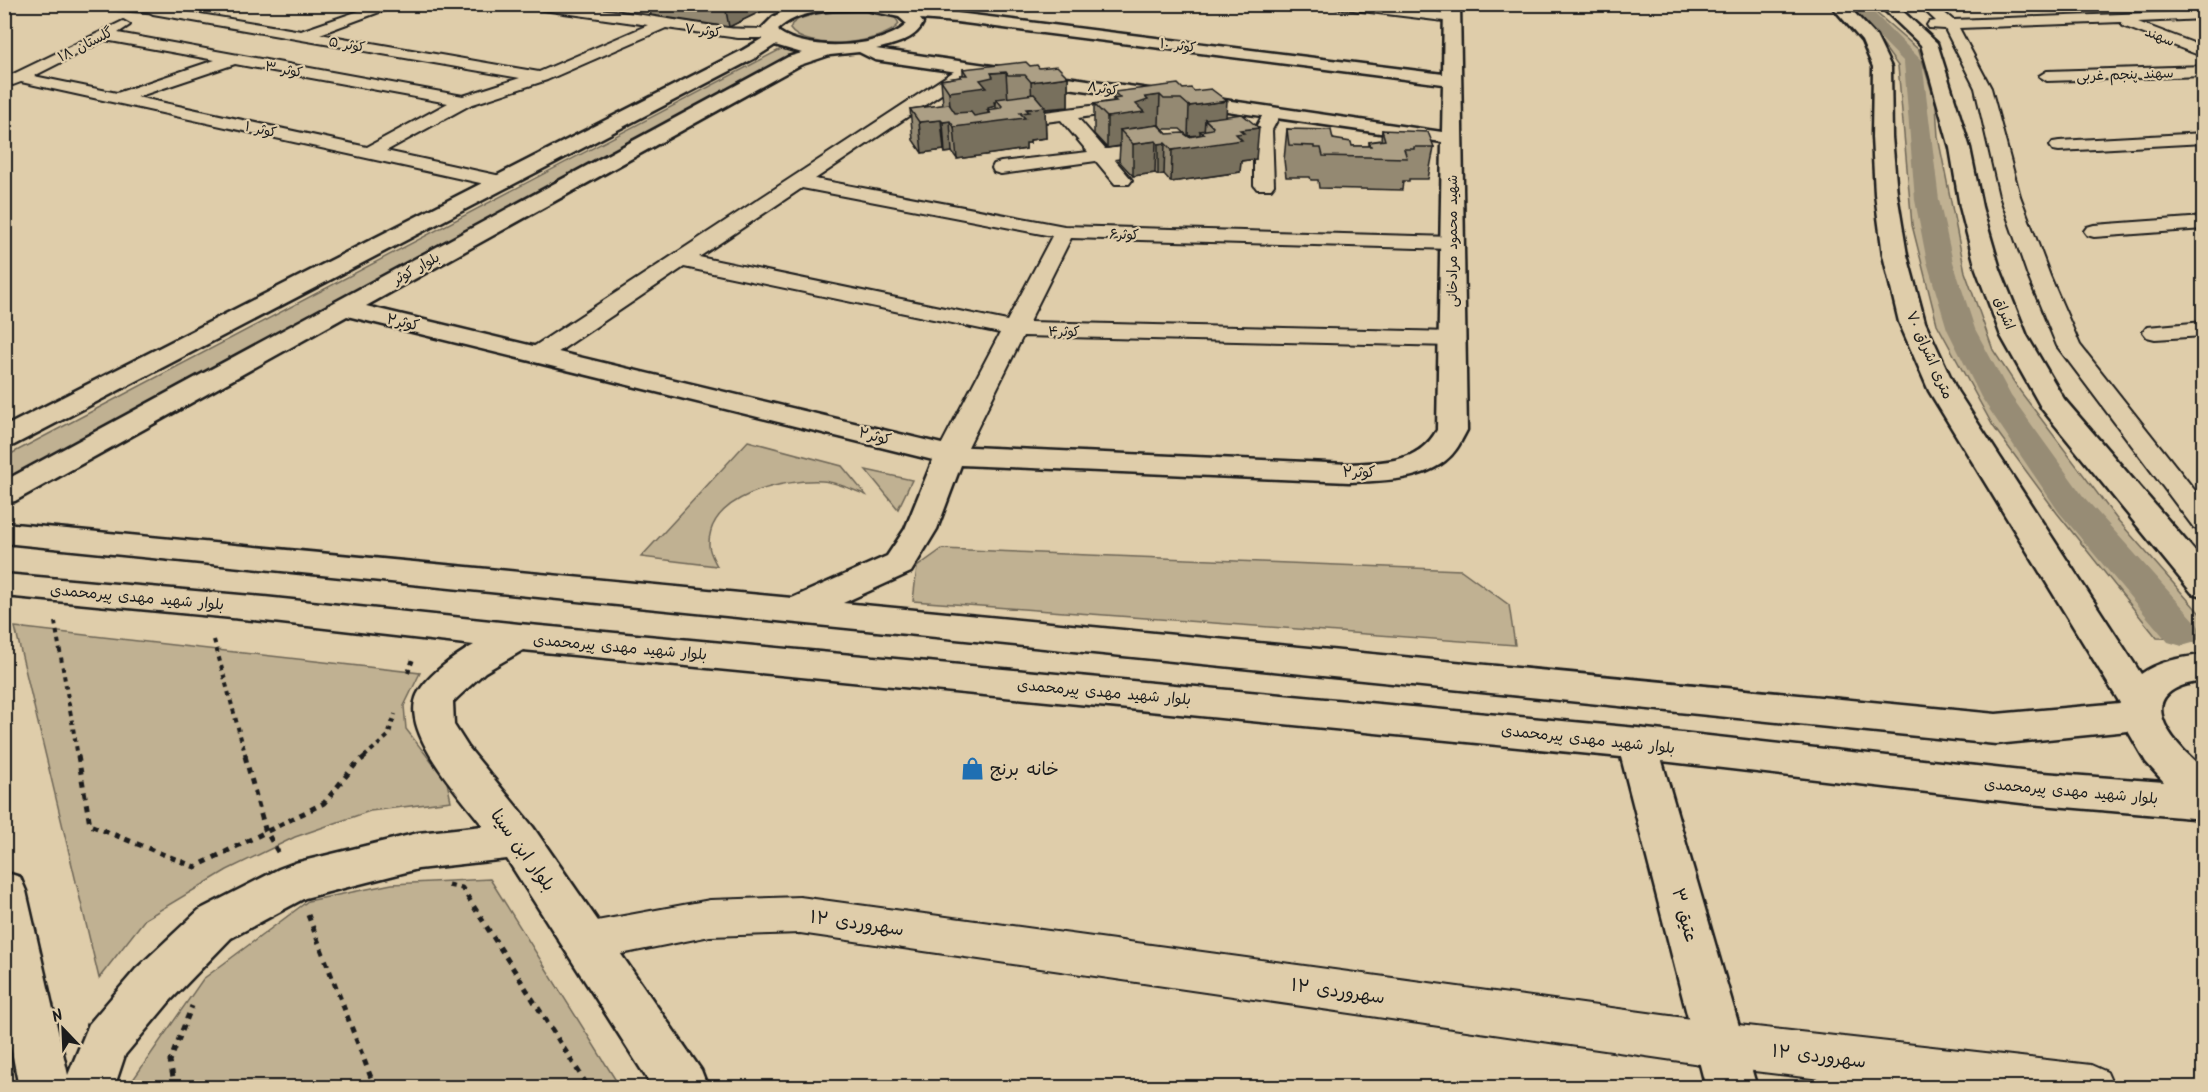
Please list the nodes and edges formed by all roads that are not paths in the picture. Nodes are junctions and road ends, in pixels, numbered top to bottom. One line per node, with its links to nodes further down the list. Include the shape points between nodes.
1 (38, 4): 10 (lane)
2 (394, 4): 19 (street)
3 (530, 4): 15 (street, کوثر ۷)
4 (1337, 4): 11 (street)
5 (1837, 4): 75 (main road, ۷۰ متری اشراق, via 1870,39 1882,67 1886,194 1894,255 1912,322 1943,391)
6 (1885, 4): 17 (main road, اشراق)
7 (1925, 4): 16 (street)
8 (848, 5): 9 (main road, کوثر ۱۰); 20 (main road, کوثر ۱۰, via 791,15 775,22 770,28)
9 (884, 6): 12 (main road, کوثر ۱۰)
10 (159, 7): 18 (street, گلستان ۱۸); 19 (street, کوثر ۵)
11 (1452, 11): 29 (main road, شهید محمود مرادخانی)
12 (904, 13): 21 (main road, via 915,23 907,34); 29 (main road, کوثر ۱۰, via 957,16)
13 (2204, 15): 14 (street)
14 (2116, 18): 16 (street); 23 (street, سهند)
15 (661, 25): 20 (street, کوثر ۷); 28 (street)
16 (1950, 25): 17 (street); 66 (street, via 1983,88 2010,196 2068,346)
17 (1911, 26): 69 (main road, اشراق, via 1929,43 1939,73 1988,269 2014,336 2052,404)
18 (104, 35): 24 (street, کوثر ۳); 30 (street, گلستان ۱۸)
19 (301, 36): 24 (street); 28 (street, کوثر ۵)
20 (772, 36): 22 (main road, via 795,46); 47 (main road, via 749,54)
21 (862, 47): 22 (main road); 25 (main road, کوثر۸, via 875,55)
22 (830, 49): 55 (main road, بلوار کوثر, via 794,61)
23 (2204, 53)
24 (232, 60): 31 (street); 32 (street, کوثر ۳)
25 (969, 69): 34 (main road, کوثر۸); 48 (street)
26 (2204, 71): 27 (street, سهند پنجم غربی)
27 (2047, 76)
28 (541, 77): 32 (street)
29 (1452, 80): 39 (main road, شهید محمود مرادخانی)
30 (12, 81): 31 (street, کوثر ۱)
31 (117, 99): 43 (street, کوثر ۱)
32 (464, 101): 43 (street)
33 (1128, 106): 35 (street)
34 (1272, 113): 37 (street); 39 (main road, کوثر۸)
35 (1065, 114): 36 (street); 44 (street)
36 (985, 124)
37 (1263, 130): 40 (street, via 1244,137); 49 (street)
38 (2204, 138): 42 (street)
39 (1452, 139): 53 (main road, شهید محمود مرادخانی)
40 (1200, 143)
41 (1178, 146): 44 (street)
42 (2060, 146)
43 (371, 152): 47 (street, کوثر ۱)
44 (1100, 156): 45 (street); 46 (street)
45 (1001, 168)
46 (1122, 180)
47 (503, 182): 61 (main road)
48 (801, 182): 52 (street, کوثر۶); 54 (street)
49 (1264, 185)
50 (2204, 223): 51 (street)
51 (2094, 231)
52 (1064, 232): 53 (street, کوثر۶); 56 (street)
53 (1452, 243): 59 (main road, شهید محمود مرادخانی)
54 (682, 260): 56 (street, کوثر۴); 60 (street)
55 (343, 308): 60 (main road, کوثر۲); 64 (main road, بلوار کوثر)
56 (1014, 329): 59 (street, کوثر۴); 62 (street)
57 (2204, 329): 58 (street)
58 (2155, 332)
59 (1452, 339): 63 (main road, شهید محمود مرادخانی, via 1452,430 1442,448)
60 (539, 354): 62 (main road, کوثر۲)
61 (4, 439)
62 (950, 455): 63 (main road, کوثر۲, via 1349,473 1387,472); 72 (main road, via 921,529 899,564)
63 (1419, 463)
64 (18, 482): 65 (main road, بلوار کوثر)
65 (4, 494)
66 (2204, 522)
67 (4, 533): 72 (main road)
68 (2204, 535): 69 (street)
69 (2179, 557): 71 (main road, اشراق)
70 (4, 585): 73 (main road, بلوار شهید مهدی پیرمحمدی)
71 (2204, 585)
72 (797, 611): 75 (main road, via 1996,729)
73 (519, 637): 76 (main road, بلوار شهید مهدی پیرمحمدی); 79 (main road, بلوار ابن سینا, via 485,652 455,675 434,699 435,727 454,758)
74 (2204, 668): 75 (main road, via 2162,675 2147,688)
75 (2142, 710): 77 (main road, ۷۰ متری اشراق, via 2145,726 2159,751)
76 (1638, 743): 78 (main road, بلوار شهید مهدی پیرمحمدی, via 2030,788); 82 (main road, عتیق ۳)
77 (2204, 793)
78 (2204, 802)
79 (518, 840): 81 (main road, بلوار ابن سینا); 84 (main road, via 418,851 296,882 215,924 153,985 106,1041)
80 (4, 891): 83 (main road)
81 (586, 942): 82 (street, سهروردی ۱۲, via 710,918 800,915); 85 (main road, بلوار ابن سینا)
82 (1720, 1045): 86 (main road, عتیق ۳); 87 (street, سهروردی ۱۲)
83 (45, 1088)
84 (88, 1088)
85 (683, 1088)
86 (1732, 1088)
87 (2091, 1088)

